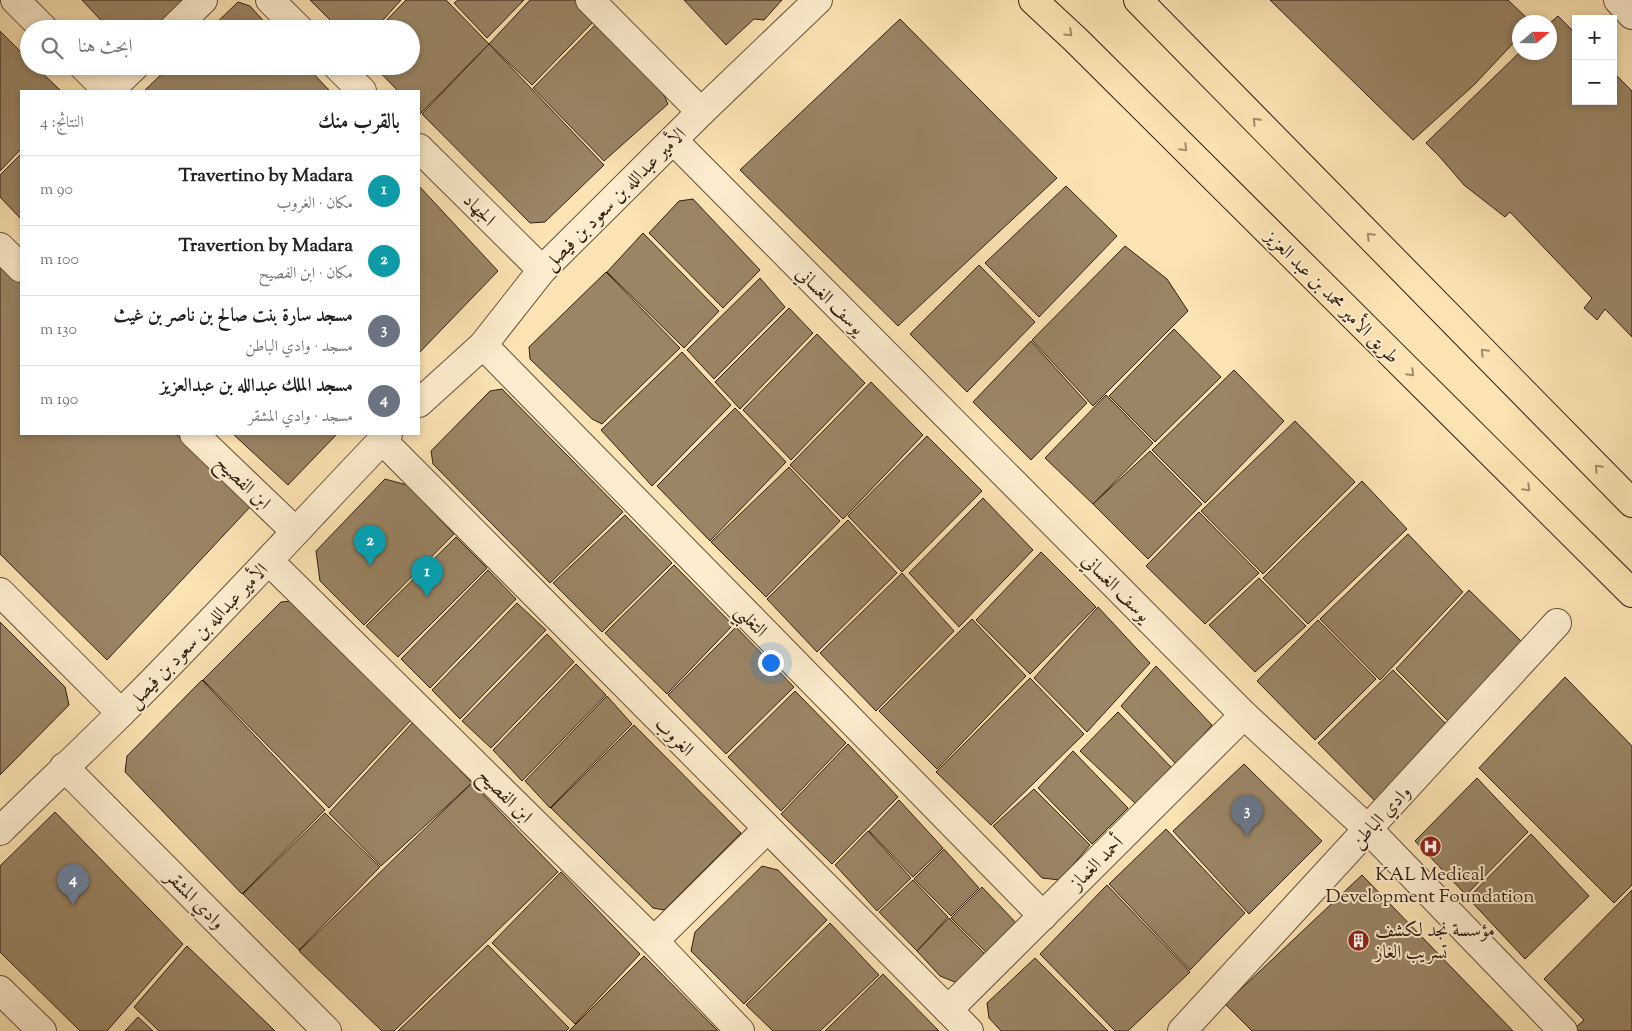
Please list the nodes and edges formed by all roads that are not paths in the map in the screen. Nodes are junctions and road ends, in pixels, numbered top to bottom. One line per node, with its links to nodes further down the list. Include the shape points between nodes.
1 (15, 0): 10 (street)
2 (203, 0): 11 (street)
3 (270, 0): 12 (street)
4 (590, 0): 19 (street)
5 (818, 0): 19 (street, الأمير عبدالله بن سعود بن فيصل)
6 (1033, 0): 33 (main road, طريق الأمير محمد بن عبد العزيز, one-way to 33)
7 (1138, 0): 29 (main road, one-way to 7)
8 (1618, 0): 9 (street)
9 (1632, 15)
10 (35, 20)
11 (182, 20)
12 (290, 20)
13 (91, 75): 16 (street)
14 (125, 75): 17 (street)
15 (345, 75): 18 (street)
16 (107, 90)
17 (109, 90)
18 (361, 90)
19 (702, 112): 20 (street, الأمير عبدالله بن سعود بن فيصل)
20 (673, 140): 24 (street, الأمير عبدالله بن سعود بن فيصل); 36 (street, يوسف الغساني)
21 (420, 149): 24 (street, الجهاد)
22 (0, 247): 23 (street)
23 (20, 267)
24 (542, 270): 25 (street, الأمير عبدالله بن سعود بن فيصل)
25 (483, 345): 26 (street, الأمير عبدالله بن سعود بن فيصل); 41 (street, التغلبي)
26 (420, 402)
27 (195, 435): 30 (street, ابن الفصيح)
28 (385, 437): 30 (street, الأمير عبدالله بن سعود بن فيصل); 38 (street, الغروب)
29 (1632, 503)
30 (295, 531): 31 (street, الأمير عبدالله بن سعود بن فيصل)
31 (269, 561): 35 (street, الأمير عبدالله بن سعود بن فيصل); 42 (street, ابن الفصيح)
32 (0, 592): 35 (street)
33 (1632, 593)
34 (1557, 623): 39 (street, وادي الباطن)
35 (121, 713): 37 (street, الأمير عبدالله بن سعود بن فيصل)
36 (1244, 715): 39 (street, يوسف الغساني); 41 (street, أحمد الغماز)
37 (64, 767): 40 (street, الأمير عبدالله بن سعود بن فيصل); 47 (street, وادي المشقر)
38 (767, 829): 42 (street); 44 (street, الغروب)
39 (1368, 829): 45 (street, وادي الباطن); 50 (street, يوسف الغساني)
40 (0, 831)
41 (1043, 916): 44 (street, أحمد الغماز)
42 (654, 941): 48 (street, ابن الفصيح)
43 (0, 990): 46 (street)
44 (948, 1010): 49 (street, الغروب)
45 (1199, 1025)
46 (42, 1031)
47 (327, 1031)
48 (740, 1031)
49 (969, 1031)
50 (1563, 1031)

